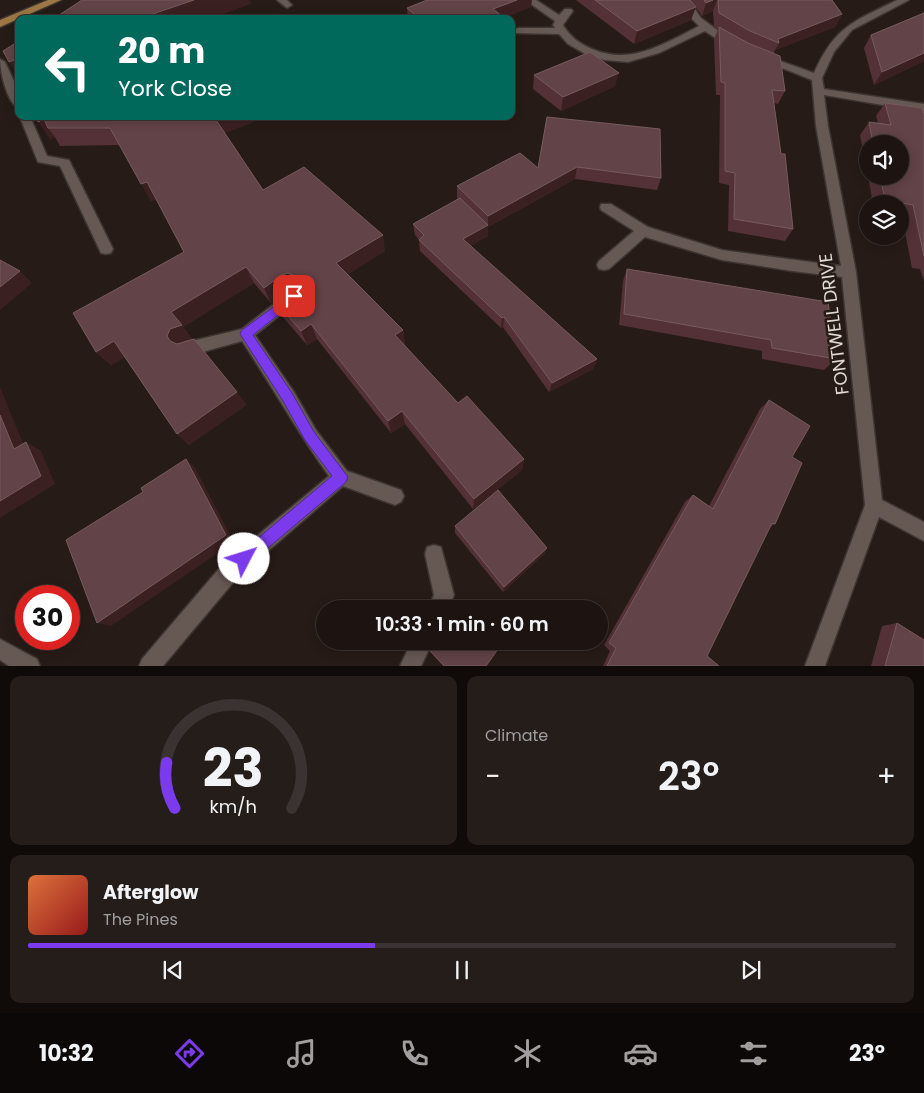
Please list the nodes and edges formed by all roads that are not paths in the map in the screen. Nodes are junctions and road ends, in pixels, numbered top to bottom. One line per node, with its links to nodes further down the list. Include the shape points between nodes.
1 (56, 0): 6 (main road)
2 (530, 0): 9 (street)
3 (684, 0): 10 (street)
4 (892, 2): 13 (street, via 849,28 829,51)
5 (568, 11): 9 (street)
6 (21, 15)
7 (15, 18): 8 (main road)
8 (0, 24)
9 (560, 25): 10 (street, via 570,41 586,50 614,58 638,57); 11 (street)
10 (705, 27): 13 (street, via 722,40)
11 (518, 31)
12 (0, 62): 14 (street)
13 (817, 84): 15 (street); 21 (street, FONTWELL DRIVE)
14 (15, 96)
15 (924, 108)
16 (26, 120): 19 (street, via 42,159 65,164)
17 (606, 207): 18 (street)
18 (642, 231): 20 (street); 21 (street, via 722,254)
19 (106, 249)
20 (604, 265)
21 (849, 272): 27 (street, FONTWELL DRIVE)
22 (294, 296): 23 (street)
23 (246, 334): 24 (street); 25 (street, via 310,436)
24 (188, 349)
25 (341, 477): 26 (street); 34 (street, via 230,571)
26 (395, 496)
27 (874, 505): 28 (street); 36 (street, FONTWELL DRIVE)
28 (924, 532)
29 (434, 554): 30 (street, via 444,596)
30 (442, 600)
31 (0, 649): 33 (street)
32 (418, 650): 35 (street)
33 (30, 666)
34 (149, 666)
35 (410, 666)
36 (815, 666)

